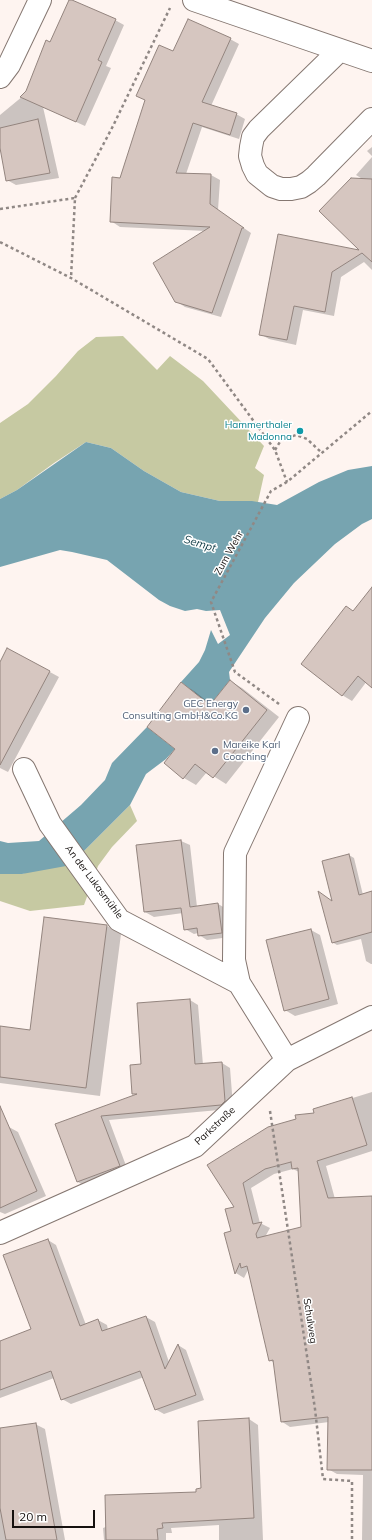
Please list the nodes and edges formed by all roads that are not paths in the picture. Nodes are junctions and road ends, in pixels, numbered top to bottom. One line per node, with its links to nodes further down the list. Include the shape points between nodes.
1 (40, 0): 5 (street, via 9,65)
2 (194, 0): 3 (street)
3 (340, 50): 4 (street); 6 (street, via 258,129 251,147 253,166 257,174 272,186 281,189 300,187 316,176)
4 (372, 61)
5 (0, 77)
6 (372, 119)
7 (298, 718): 9 (street, via 235,853 234,960)
8 (24, 769): 9 (street, An der Lukasmühle, via 50,824 120,920)
9 (239, 983): 11 (street)
10 (372, 1017): 11 (street, Parkstraße)
11 (287, 1060): 12 (street, Parkstraße, via 195,1146)
12 (0, 1233)

